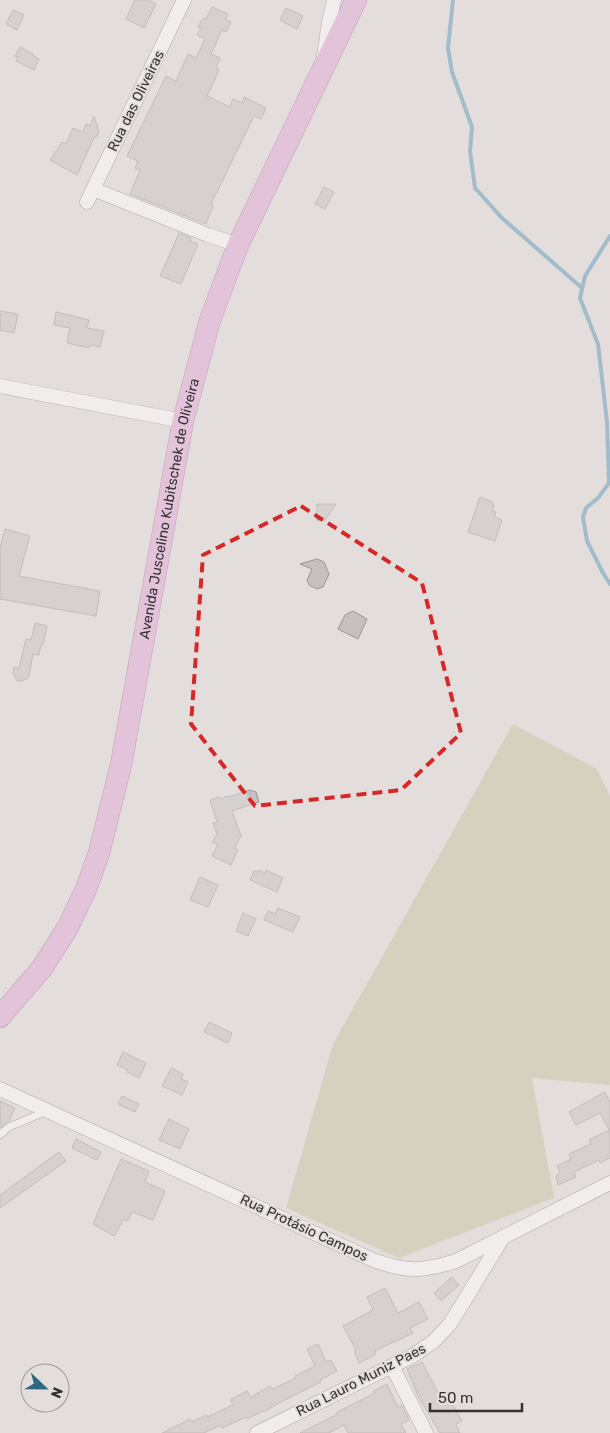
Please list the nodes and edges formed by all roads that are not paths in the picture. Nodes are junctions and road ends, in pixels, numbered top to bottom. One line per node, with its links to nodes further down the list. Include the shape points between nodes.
1 (184, 0): 5 (street, Rua das Oliveiras, via 90,196)
2 (334, 0): 4 (street)
3 (356, 0): 4 (main road, Avenida Juscelino Kubitschek de Oliveira)
4 (321, 72): 5 (main road, Avenida Juscelino Kubitschek de Oliveira)
5 (238, 245): 7 (main road, Avenida Juscelino Kubitschek de Oliveira, via 210,320)
6 (0, 386): 7 (street)
7 (184, 421): 8 (main road, Avenida Juscelino Kubitschek de Oliveira, via 121,765 100,853 68,927 42,968)
8 (0, 1017)
9 (0, 1089): 10 (street, Rua Protásio Campos)
10 (48, 1111): 11 (lane, via 10,1127); 13 (street, Rua Protásio Campos, via 395,1268 437,1268)
11 (0, 1135)
12 (610, 1183): 13 (street, Rua Protásio Campos)
13 (502, 1238): 14 (street, Rua Lauro Muniz Paes, via 450,1324 434,1341)
14 (392, 1366): 15 (street, Rua Lauro Muniz Paes); 17 (street)
15 (279, 1428): 16 (street, Rua Lauro Muniz Paes)
16 (257, 1433)
17 (426, 1433)

